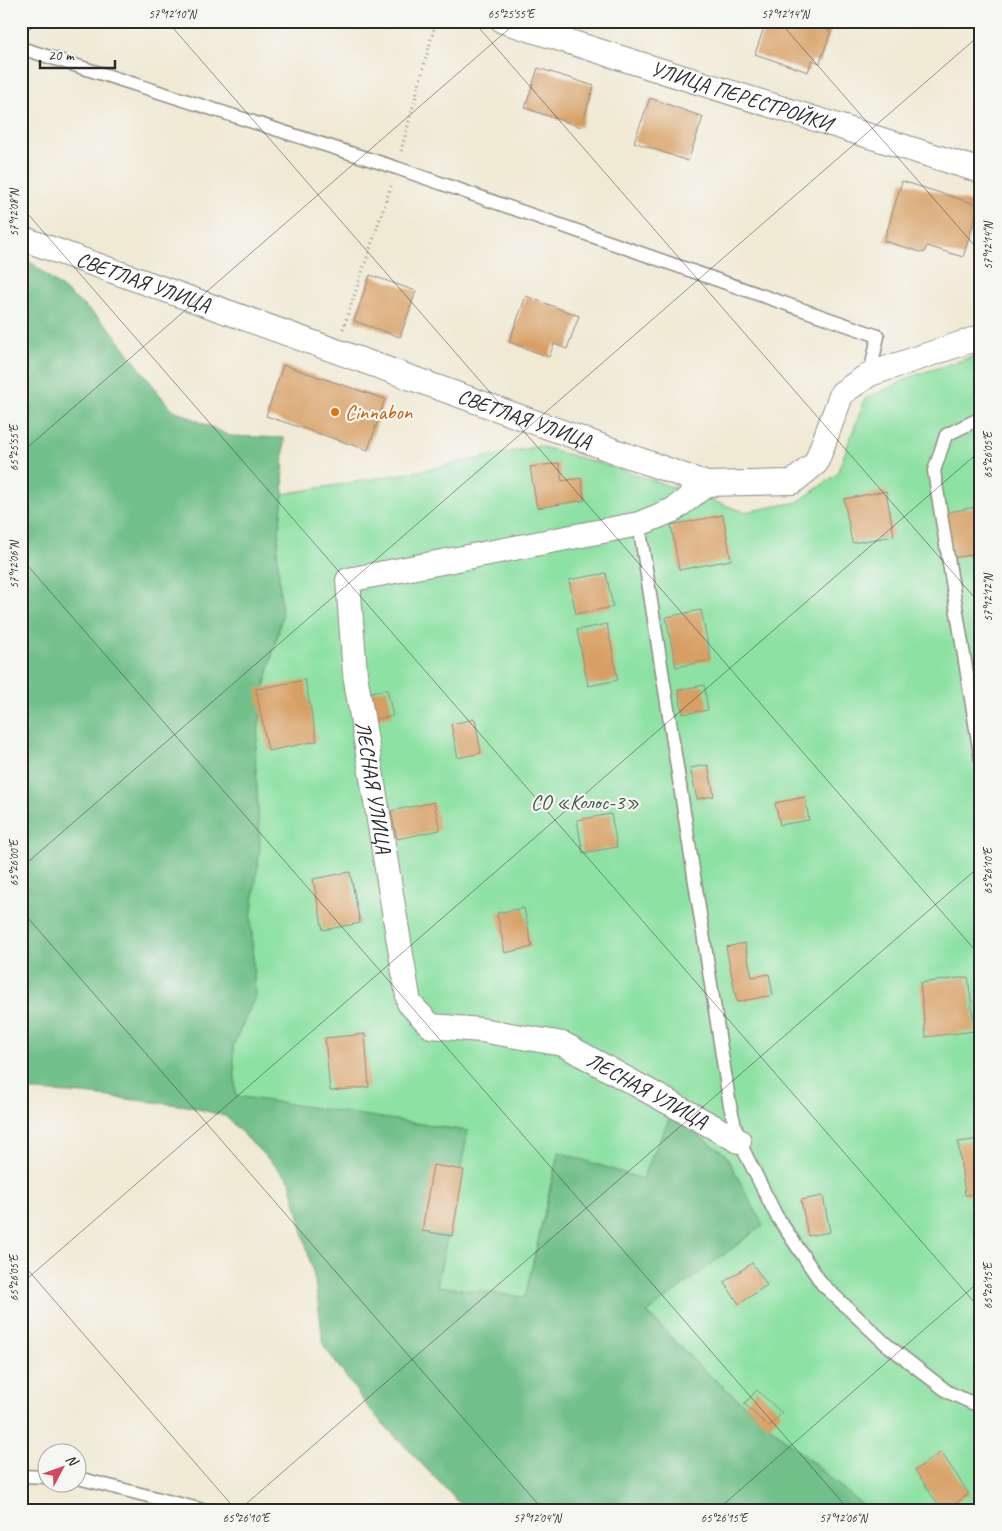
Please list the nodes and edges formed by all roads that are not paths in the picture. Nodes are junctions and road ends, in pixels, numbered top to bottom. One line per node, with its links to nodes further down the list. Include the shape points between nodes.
1 (503, 21): 3 (street, УЛИЦА ПЕРЕСТРОЙКИ)
2 (21, 48): 6 (lane, via 397,168 878,336)
3 (981, 171)
4 (21, 238): 8 (street, СВЕТЛАЯ УЛИЦА)
5 (981, 337): 6 (street, СВЕТЛАЯ УЛИЦА)
6 (870, 374): 8 (street, СВЕТЛАЯ УЛИЦА, via 842,393 816,463 793,482)
7 (981, 418): 10 (lane, via 946,435 934,471)
8 (707, 484): 9 (street, ЛЕСНАЯ УЛИЦА, via 673,510)
9 (639, 524): 11 (lane, via 730,1106); 11 (street, ЛЕСНАЯ УЛИЦА, via 348,580 355,674 409,1003 431,1026 481,1030 563,1044)
10 (981, 760)
11 (739, 1141): 12 (lane, via 776,1215 822,1284 886,1344 948,1392)
12 (981, 1407)
13 (21, 1476): 14 (lane)
14 (38, 1477)
15 (88, 1481): 16 (lane)
16 (203, 1510)

